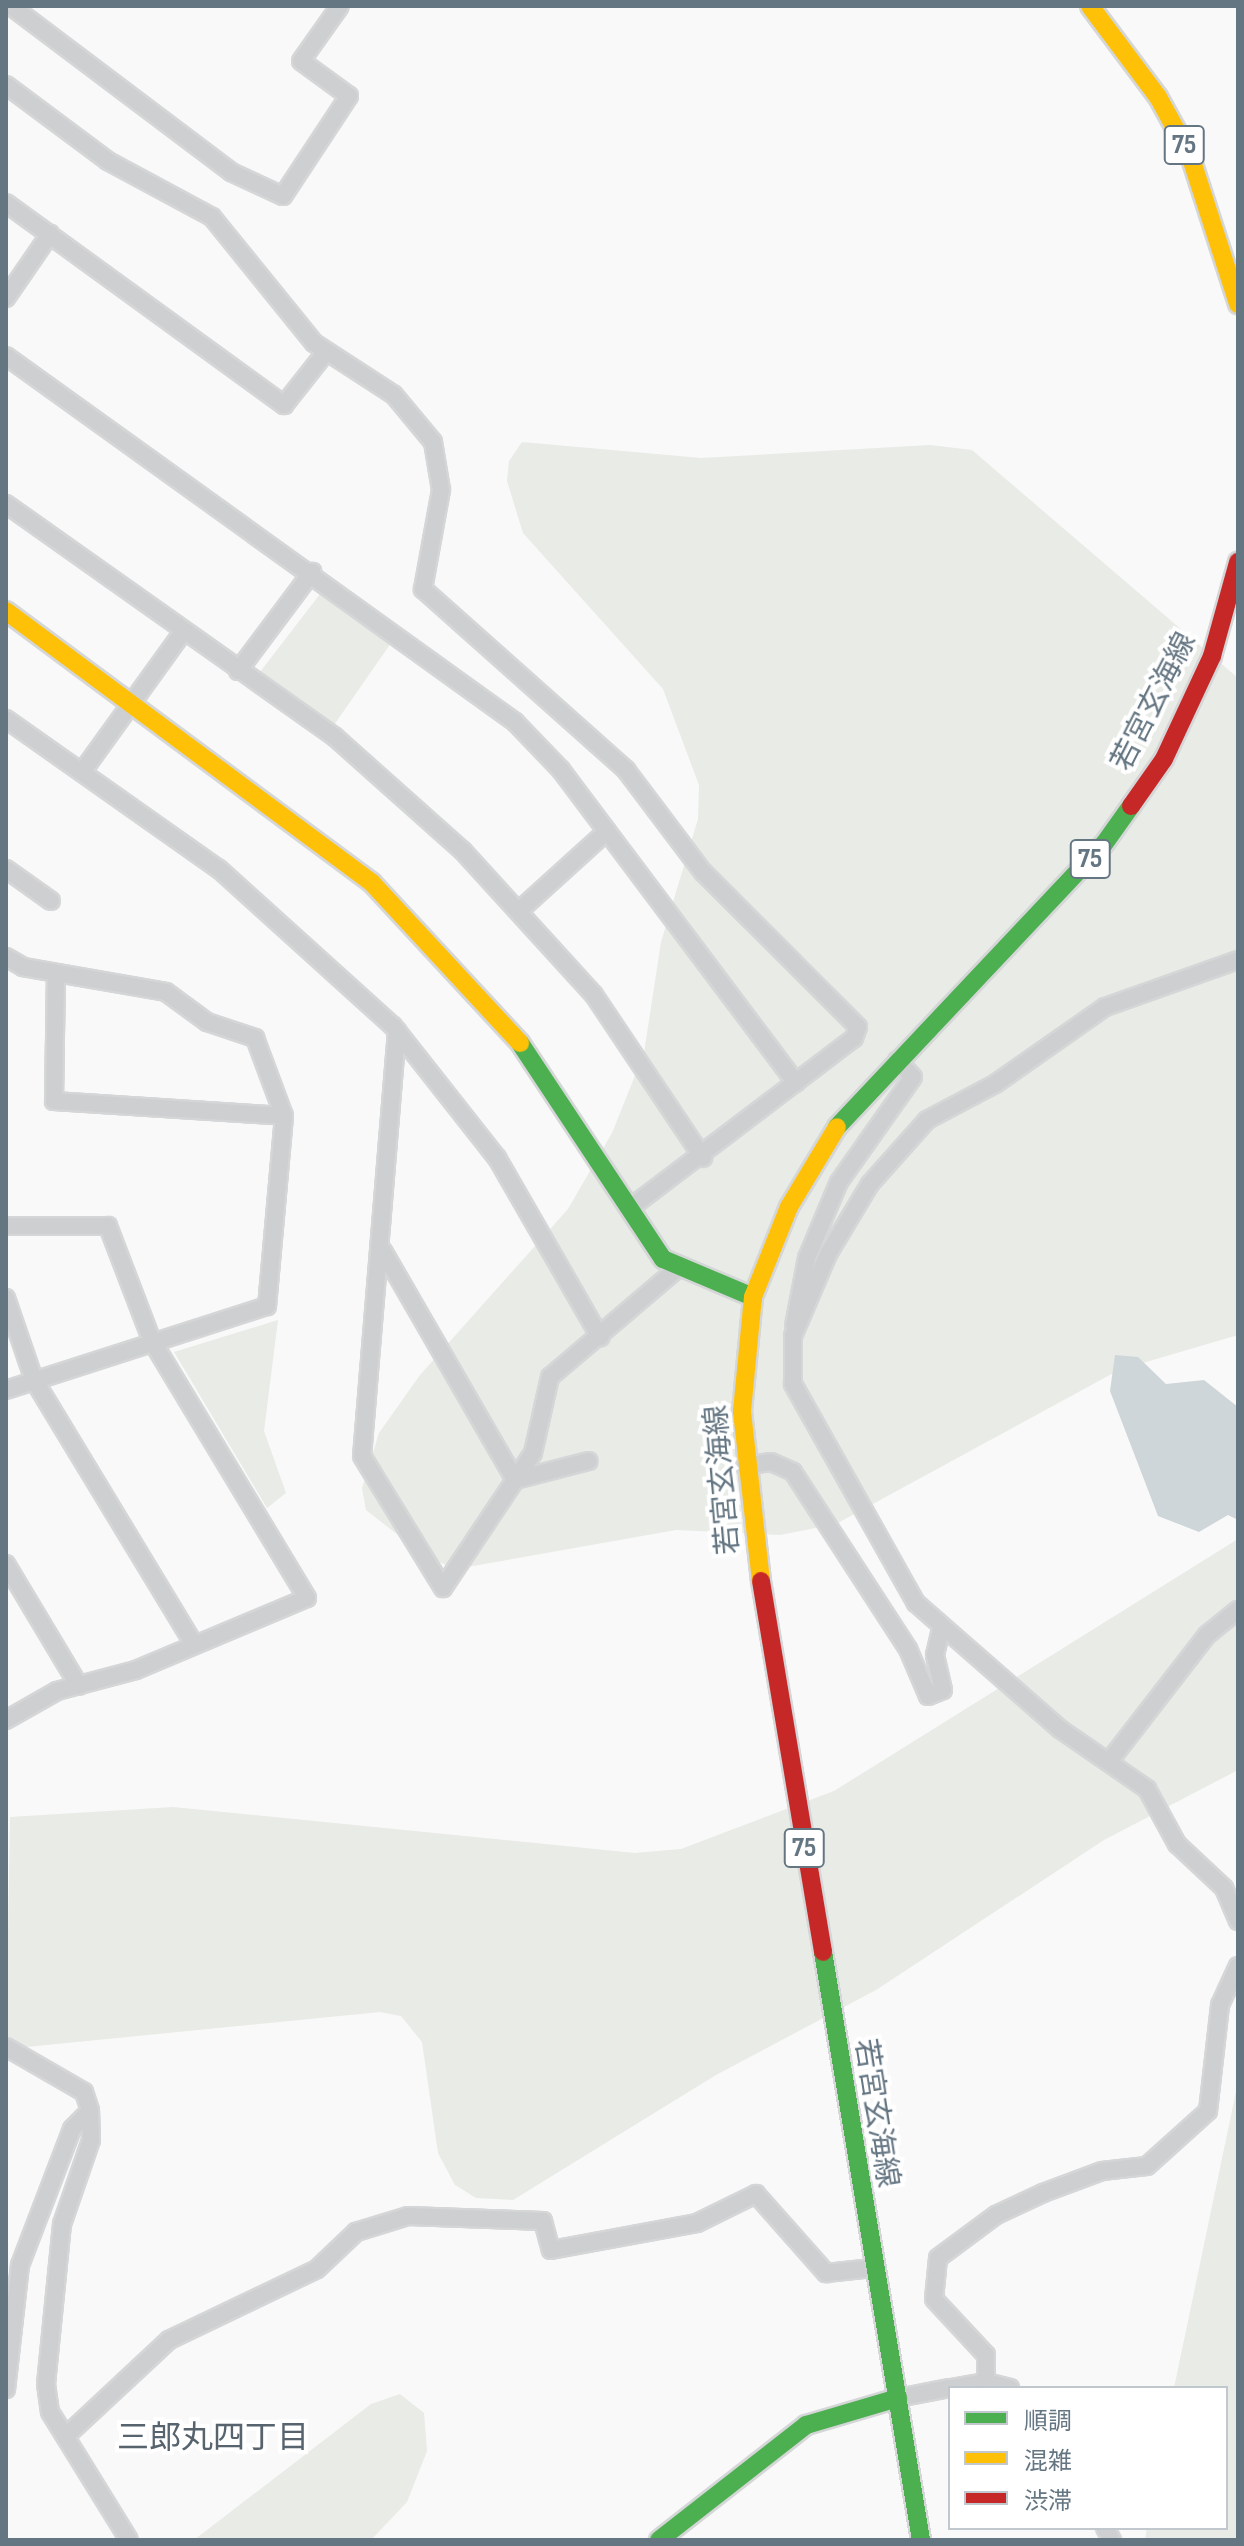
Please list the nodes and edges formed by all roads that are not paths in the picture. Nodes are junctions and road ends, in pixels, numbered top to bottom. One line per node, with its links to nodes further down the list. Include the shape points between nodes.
1 (11, 6): 2 (street, via 231,172 283,196 349,96 301,61)
2 (340, 6)
3 (1090, 6): 8 (main road, 75, via 1158,97 1190,155)
4 (6, 85): 9 (street, via 108,161 212,217)
5 (6, 203): 6 (street)
6 (50, 234): 7 (street); 9 (street, via 284,405)
7 (6, 298)
8 (1238, 304)
9 (325, 353): 29 (street, via 394,395 433,442 441,490 423,589 626,770 703,872 858,1027 854,1038)
10 (6, 356): 13 (street)
11 (6, 504): 15 (street)
12 (1238, 562): 28 (main road, 若宮玄海線 / 75, via 1212,656 1164,759 1104,844)
13 (312, 572): 16 (street); 20 (street, via 515,722)
14 (6, 611): 17 (main road)
15 (183, 632): 16 (street); 17 (street)
16 (238, 671): 23 (street, via 335,737)
17 (132, 701): 19 (street); 32 (main road, via 280,808 401,911 517,1039)
18 (6, 719): 19 (street)
19 (82, 772): 27 (street, via 291,928)
20 (607, 831): 23 (street); 29 (street)
21 (6, 869): 22 (street)
22 (51, 901)
23 (521, 909): 31 (street, via 594,995)
24 (6, 957): 26 (street)
25 (1238, 960): 38 (street, via 1105,1007 995,1084 927,1120 851,1213)
26 (56, 973): 30 (street, via 166,992 207,1022 255,1038); 30 (street, via 54,1101)
27 (397, 1031): 34 (street); 39 (street, via 497,1158)
28 (897, 1060): 36 (main road, 若宮玄海線 / 75, via 815,1158); 38 (street, via 913,1077 839,1182 807,1258)
29 (796, 1083): 31 (street)
30 (284, 1116): 40 (street, via 267,1306)
31 (703, 1158): 32 (street)
32 (630, 1208): 35 (main road, via 649,1244)
33 (6, 1226): 40 (street, via 108,1226)
34 (383, 1251): 45 (street); 45 (street, via 362,1456 443,1588)
35 (678, 1268): 36 (main road); 39 (street)
36 (753, 1297): 44 (main road, 若宮玄海線 / 75, via 743,1364)
37 (6, 1298): 41 (street)
38 (793, 1336): 48 (street, via 793,1384 804,1409 898,1580)
39 (600, 1337): 45 (street, via 550,1377 533,1453)
40 (152, 1341): 41 (street); 49 (street, via 307,1598)
41 (34, 1380): 42 (street); 49 (street)
42 (6, 1390)
43 (589, 1461): 45 (street)
44 (745, 1466): 48 (street, via 771,1462 793,1472 908,1649 928,1696 943,1690 935,1655); 57 (main road, 若宮玄海線 / 75)
45 (515, 1480)
46 (6, 1564): 50 (street)
47 (1238, 1610): 52 (street, via 1207,1635)
48 (941, 1628): 52 (street, via 966,1642 1060,1729)
49 (194, 1644): 50 (street)
50 (79, 1686): 51 (street)
51 (6, 1720)
52 (1111, 1759): 53 (street, via 1147,1789 1177,1844 1224,1888)
53 (1238, 1921)
54 (1238, 1966): 58 (street, via 1220,2005 1208,2111 1147,2166 1102,2171 1043,2193 996,2215 938,2258 934,2299 986,2355)
55 (6, 2047): 56 (street, via 84,2092)
56 (90, 2111): 61 (street, via 72,2129 20,2265); 64 (street, via 91,2140 62,2224 46,2384 50,2412)
57 (873, 2268): 63 (main road, 若宮玄海線 / 75); 64 (street, via 826,2273 756,2194 697,2223 551,2250 543,2221 408,2216 356,2232 317,2269 169,2340)
58 (986, 2382): 59 (street); 60 (street)
59 (963, 2386)
60 (1002, 2386)
61 (6, 2389)
62 (948, 2389): 63 (street)
63 (898, 2398): 66 (main road, via 851,2406 806,2425); 67 (main road, 若宮玄海線 / 75)
64 (66, 2436): 65 (street)
65 (129, 2540)
66 (659, 2540)
67 (921, 2540)

